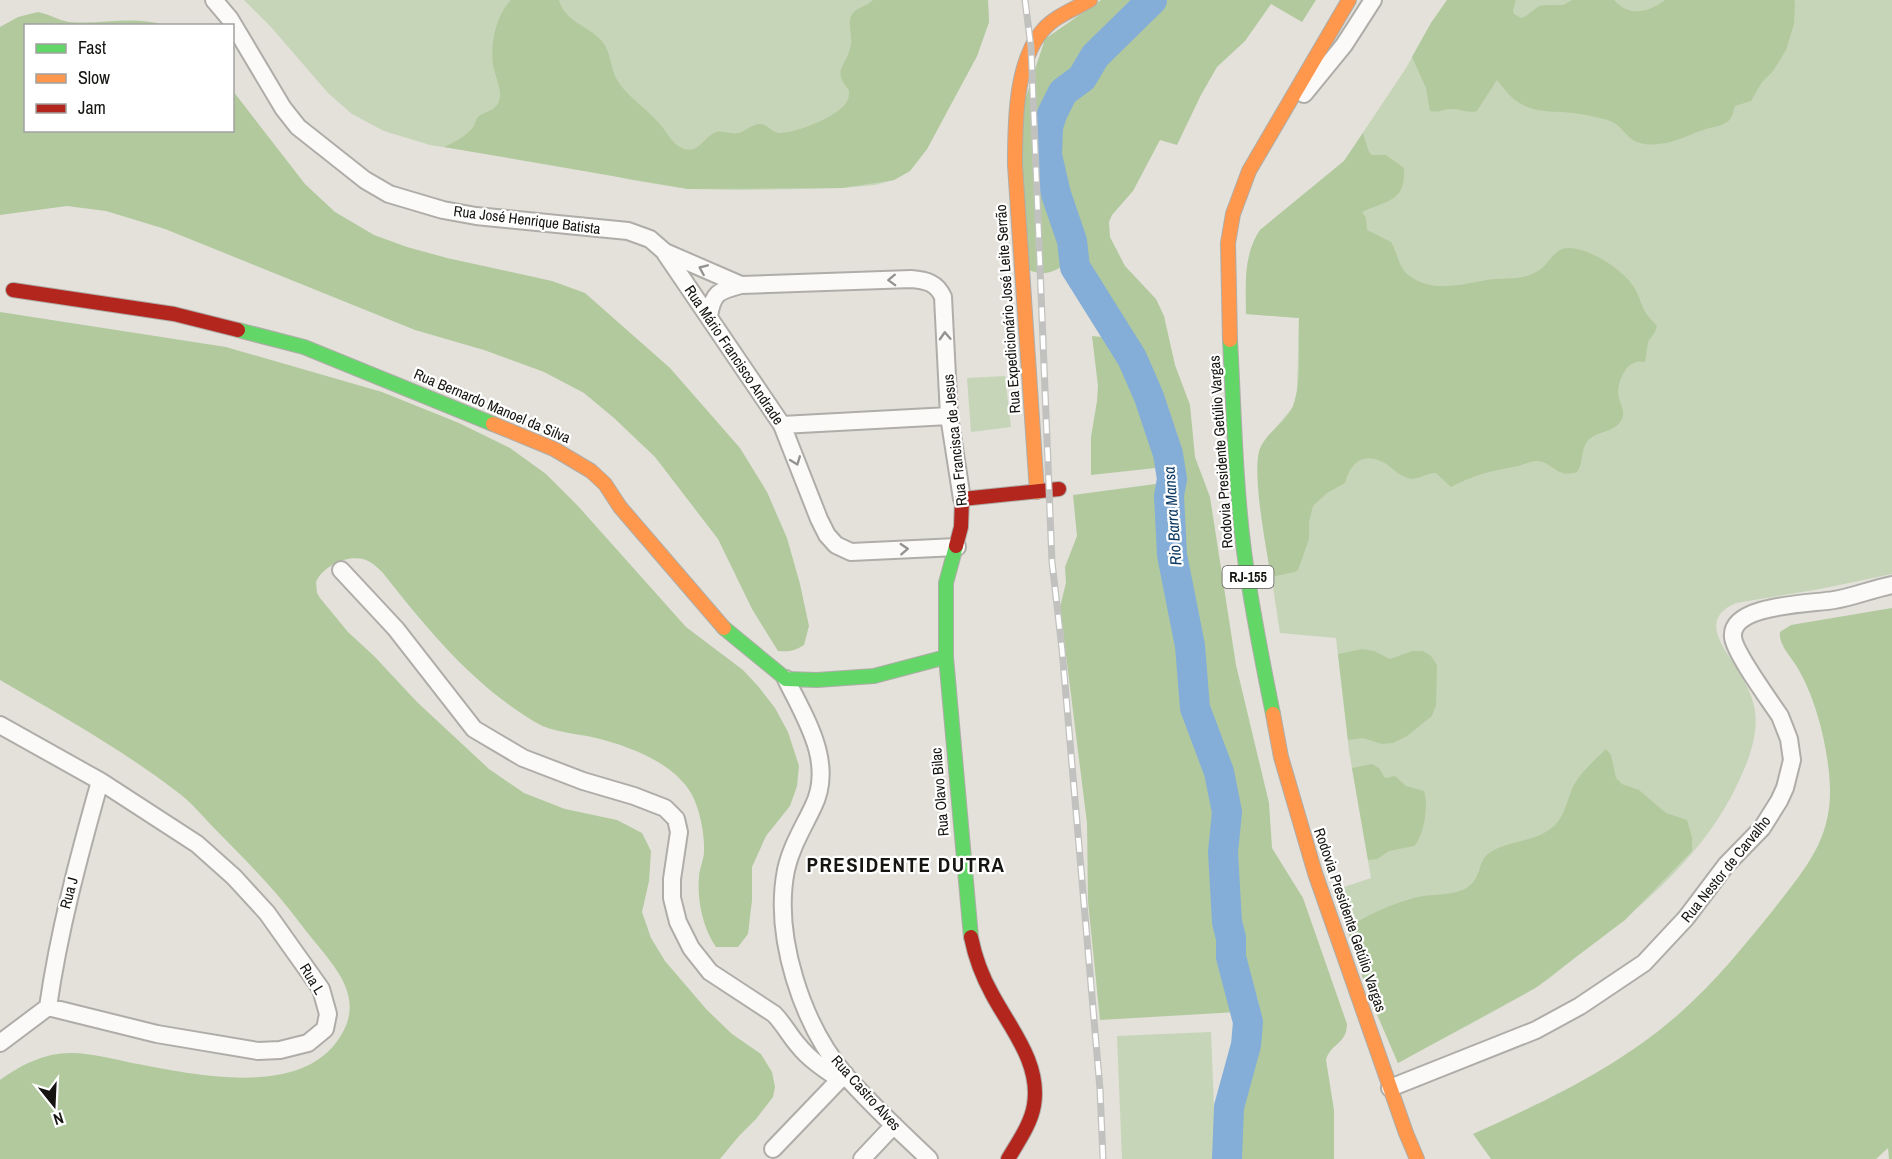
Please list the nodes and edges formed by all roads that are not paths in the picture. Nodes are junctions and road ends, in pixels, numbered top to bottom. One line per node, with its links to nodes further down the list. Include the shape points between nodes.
1 (214, 0): 5 (street, Rua José Henrique Batista)
2 (1090, 0): 18 (street, Rua Expedicionário José Leite Serrão, via 1045,29 1031,47 1015,124)
3 (1348, 0): 7 (street, Rodovia Presidente Getúlio Vargas / RJ-155)
4 (1373, 0): 8 (street)
5 (233, 24)
6 (234, 26): 10 (street, Rua José Henrique Batista, via 298,127 389,194 476,216 628,231 650,239)
7 (1329, 33): 8 (street, via 1329,47); 9 (street, Rodovia Presidente Getúlio Vargas / RJ-155)
8 (1344, 45): 9 (street)
9 (1270, 132): 30 (street, Rodovia Presidente Getúlio Vargas / RJ-155, via 1243,186 1228,243 1244,549 1281,757 1315,873)
10 (665, 252): 11 (street, Rua José Henrique Batista, one-way to 10); 14 (street, Rua Mário Francisco Andrade)
11 (741, 285): 13 (street, Rua José Henrique Batista, one-way to 11, via 939,288 922,280); 14 (street, Rua José Henrique Batista, via 715,296)
12 (13, 290): 24 (street, Rua Bernardo Manoel da Silva, via 174,314 304,347 554,449 605,484 620,507 722,626)
13 (944, 297): 15 (street, Rua Francisca de Jesus, one-way to 13)
14 (709, 316): 16 (street, Rua Mário Francisco Andrade)
15 (949, 416): 16 (street); 19 (street, Rua Francisca de Jesus)
16 (782, 425): 20 (street, Rua Mário Francisco Andrade, one-way to 20, via 819,519 836,545 851,552)
17 (1059, 489): 18 (street)
18 (1037, 492): 19 (street)
19 (962, 499): 20 (street, Rua Francisca de Jesus)
20 (957, 547): 23 (street, Rua Olavo Bilac, via 946,583)
21 (340, 570): 29 (street, via 396,629 474,729 523,758 655,804 676,819 679,832 672,898 691,948 710,972 774,1014 808,1056)
22 (1892, 585): 30 (street, Rua Nestor de Carvalho, via 1832,600 1767,609 1736,624 1732,634 1738,651 1786,728 1791,750 1790,773 1762,828 1726,865 1657,950 1627,975 1557,1019)
23 (946, 657): 24 (street, via 874,676); 35 (street, Rua Olavo Bilac, via 971,943 985,981 1024,1053 1034,1080 1034,1104)
24 (786, 679): 29 (street, Rua Castro Alves, via 817,746 822,782 786,870 786,938 804,1004)
25 (0, 725): 26 (street)
26 (99, 781): 27 (street, Rua J, via 64,911); 27 (street, Rua L, via 197,844 249,892 317,982 328,1019 322,1033 308,1043 258,1051 157,1034)
27 (48, 1007): 28 (street)
28 (0, 1043)
29 (842, 1076): 31 (street, Rua Castro Alves); 32 (street)
30 (1390, 1088): 36 (street, Rodovia Presidente Getúlio Vargas / RJ-155)
31 (894, 1125): 33 (street); 34 (street, Rua Castro Alves)
32 (772, 1149)
33 (862, 1159)
34 (929, 1159)
35 (1008, 1159)
36 (1417, 1159)

